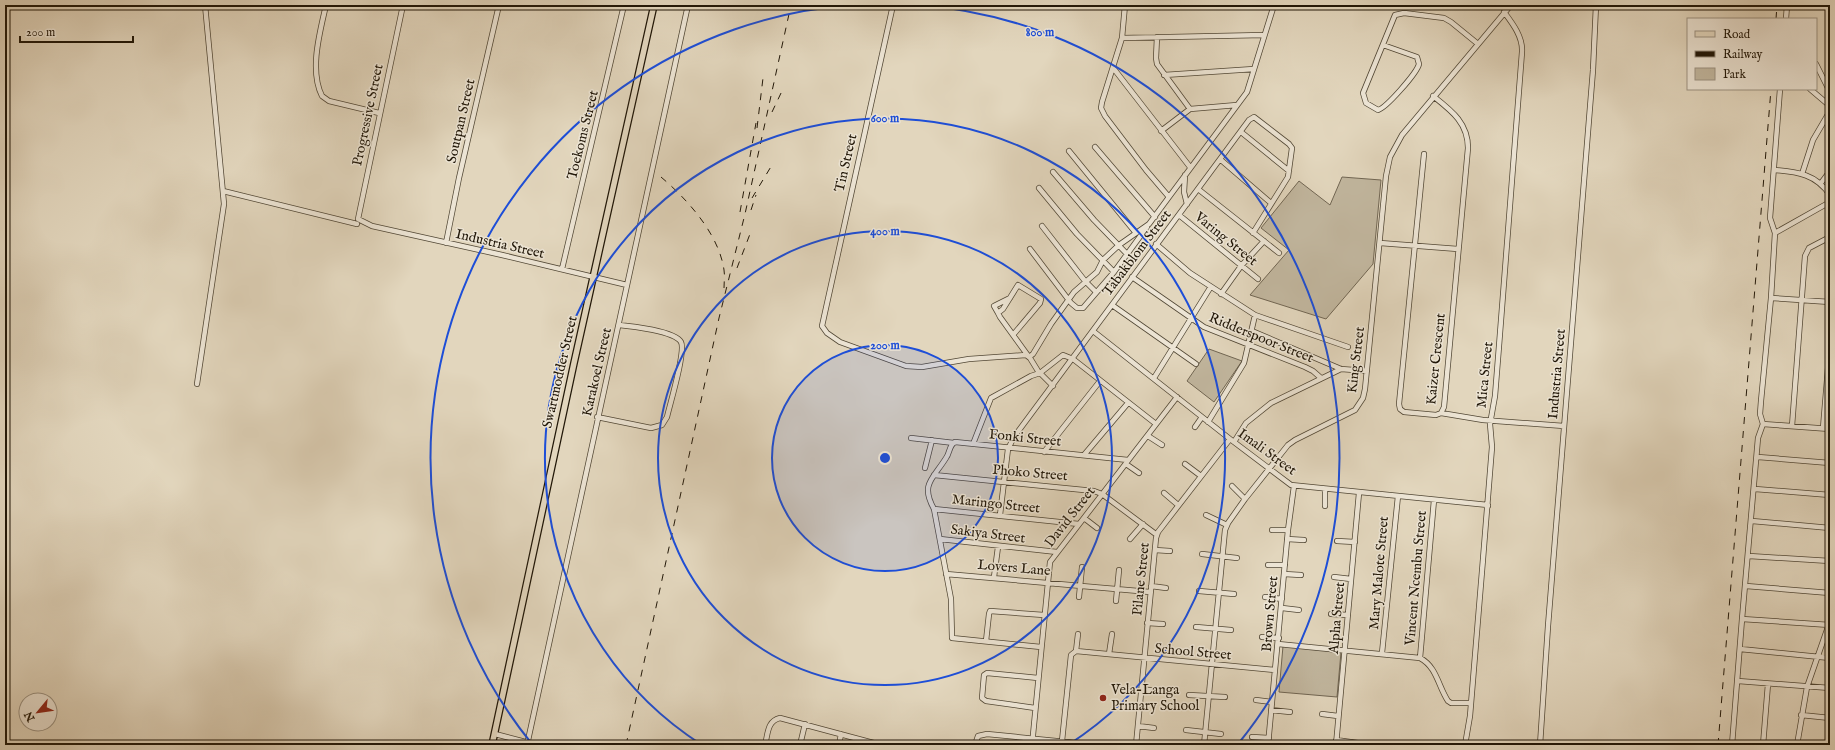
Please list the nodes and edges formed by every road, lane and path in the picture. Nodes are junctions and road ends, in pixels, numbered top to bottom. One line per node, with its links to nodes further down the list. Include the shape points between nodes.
1 (205, 5): 50 (street)
2 (326, 5): 33 (street, via 316,53 318,84 322,96 329,101)
3 (403, 5): 33 (street, Progressive Street)
4 (499, 5): 67 (street, Soutpan Street)
5 (624, 5): 78 (street, Toekoms Street)
6 (654, 5): 80 (main road, Swartmodder Street)
7 (688, 5): 84 (street, Karakoel Street)
8 (893, 5): 105 (street, Tin Street, via 822,326 840,342 906,366 922,367 969,359)
9 (1125, 5): 18 (street)
10 (1274, 5): 16 (street)
11 (1511, 5): 14 (street, King Street)
12 (1596, 5): 125 (street, Industria Street)
13 (1787, 5): 15 (street)
14 (1504, 12): 19 (street, King Street); 121 (street, Mica Street, via 1520,36 1522,52)
15 (1787, 18)
16 (1264, 35): 17 (street); 23 (street)
17 (1157, 37): 18 (street); 24 (street, via 1156,62)
18 (1122, 38): 22 (street)
19 (1478, 44): 20 (street, via 1444,18 1404,13 1394,17); 28 (street, King Street)
20 (1383, 45): 20 (street, via 1363,93 1366,103 1378,110 1386,105 1419,64 1417,57)
21 (1817, 66): 27 (street)
22 (1114, 69): 34 (street); 52 (street, via 1102,102 1103,112)
23 (1254, 69): 24 (street); 29 (street, via 1249,87)
24 (1164, 75): 31 (street)
25 (1780, 90): 41 (street)
26 (1811, 90): 30 (street)
27 (1830, 92)
28 (1433, 96): 68 (street, King Street, via 1402,135 1390,157); 73 (street, Kaizer Crescent, via 1458,118 1468,140)
29 (1237, 105): 31 (street); 40 (street)
30 (1830, 106)
31 (1190, 109): 34 (street)
32 (1830, 111): 46 (street, via 1814,140)
33 (380, 113): 60 (street, Progressive Street, via 358,215 358,219)
34 (1161, 131): 40 (street)
35 (1241, 132): 39 (street, Tabakblom Street); 42 (street); 42 (street, Tabakblom Street, via 1249,120 1254,118 1289,144 1292,148)
36 (1095, 147): 57 (street)
37 (1069, 151): 63 (street)
38 (1424, 154): 70 (street, Kaizer Crescent)
39 (1221, 160): 49 (street, Tabakblom Street); 54 (street)
40 (1190, 167): 45 (street)
41 (1774, 170): 46 (street); 64 (street, via 1770,218)
42 (1289, 171): 54 (street, via 1287,180)
43 (1830, 171): 47 (street)
44 (1053, 172): 71 (street)
45 (1186, 173): 52 (street); 55 (street, via 1184,192)
46 (1802, 174): 47 (street)
47 (1821, 183): 51 (street)
48 (1039, 188): 76 (street)
49 (1198, 189): 55 (street, Tabakblom Street); 62 (street)
50 (223, 191): 58 (street); 114 (street, via 224,211)
51 (1830, 195)
52 (1169, 197): 57 (street)
53 (1830, 202): 64 (street)
54 (1272, 203): 62 (street)
55 (1187, 204): 56 (street, Tabakblom Street)
56 (1179, 215): 69 (street, Tabakblom Street); 77 (street, Varing Street)
57 (1155, 217): 59 (street)
58 (357, 224)
59 (1149, 224): 63 (street); 75 (street)
60 (367, 225): 67 (street, Industria Street)
61 (1042, 226): 83 (street)
62 (1253, 232): 66 (street)
63 (1136, 233): 71 (street)
64 (1776, 233): 89 (street)
65 (1830, 237): 91 (street, via 1811,247 1806,253)
66 (1264, 241): 74 (street); 77 (street)
67 (446, 243): 78 (street, Industria Street)
68 (1380, 243): 70 (street); 109 (street, King Street)
69 (1156, 244): 81 (street, Tabakblom Street); 85 (street)
70 (1415, 244): 73 (street); 118 (street, Kaizer Crescent, via 1400,407 1405,412 1436,415)
71 (1119, 246): 75 (street); 76 (street)
72 (1030, 248): 90 (street)
73 (1458, 249): 118 (street, Kaizer Crescent, via 1444,407)
74 (1279, 253)
75 (1127, 254): 79 (street)
76 (1102, 260): 79 (street); 83 (street, via 1097,272)
77 (1241, 266): 82 (street, Varing Street); 87 (street)
78 (562, 269): 80 (street, Industria Street)
79 (1114, 272): 86 (street)
80 (594, 277): 84 (street, Industria Street); 272 (main road, Swartmodder Street)
81 (1132, 277): 93 (street, Tabakblom Street); 96 (street, Ridderspoor Street)
82 (1258, 279)
83 (1085, 281): 86 (street); 90 (street)
84 (627, 285): 97 (street, Karakoel Street)
85 (1210, 288): 87 (street); 96 (street)
86 (1096, 292): 90 (street, via 1083,308 1077,308)
87 (1221, 294): 95 (street)
88 (1012, 297): 94 (street); 94 (street, via 994,306); 100 (street, via 1018,284 1041,299)
89 (1772, 298): 91 (street); 124 (street, via 1760,414)
90 (1068, 299): 105 (street, via 1033,354)
91 (1802, 300): 92 (street); 126 (street)
92 (1830, 302)
93 (1112, 305): 98 (street, Tabakblom Street); 103 (street)
94 (998, 313): 100 (street)
95 (1255, 315): 99 (street); 104 (street)
96 (1191, 320): 102 (street, Ridderspoor Street); 103 (street)
97 (619, 325): 119 (street, Karakoel Street); 119 (street, via 676,337 682,345 682,357 667,417 662,425 651,428)
98 (1093, 331): 106 (street, Tabakblom Street); 111 (street, Imali Street)
99 (1252, 331): 102 (street); 108 (street)
100 (1013, 335): 105 (street)
101 (1830, 344): 128 (street)
102 (1249, 346): 112 (street, Ridderspoor Street, via 1305,367); 122 (street, via 1240,372)
103 (1172, 347): 107 (street); 111 (street)
104 (1348, 347)
105 (1029, 356): 110 (street)
106 (1073, 358): 110 (street, via 1061,356); 113 (street); 115 (street, Tabakblom Street)
107 (1196, 364)
108 (1342, 369): 109 (street); 112 (street, Pilane Street)
109 (1367, 371): 145 (street, King Street, via 1363,398 1357,408 1291,442)
110 (1040, 373): 115 (street); 135 (street, via 991,398)
111 (1154, 378): 116 (street, Imali Street)
112 (1321, 378): 133 (street, Pilane Street, via 1271,403 1246,423)
113 (1100, 381): 117 (street); 138 (street)
114 (196, 384)
115 (1053, 386): 137 (street, Tabakblom Street, via 1014,437)
116 (1176, 398): 120 (street, Imali Street); 123 (street, David Street)
117 (1128, 402): 123 (street); 139 (street)
118 (1441, 413): 121 (street)
119 (598, 417): 280 (street, Karakoel Street)
120 (1202, 417): 122 (street, Imali Street); 127 (street)
121 (1491, 420): 125 (street); 162 (street, Mica Street)
122 (1208, 422): 133 (street, Imali Street)
123 (1156, 424): 130 (street, David Street)
124 (1763, 424): 126 (street); 140 (street, via 1758,438)
125 (1564, 426): 296 (street, Industria Street)
126 (1792, 426): 128 (street)
127 (1194, 428)
128 (1823, 428): 129 (street)
129 (1830, 429)
130 (1148, 436): 136 (street); 141 (street, David Street)
131 (911, 438): 132 (street, Fonki Street)
132 (932, 440): 134 (street, Fonki Street); 144 (street)
133 (1232, 441): 145 (street, Imali Street); 148 (street, Pilane Street)
134 (954, 443): 135 (street, Fonki Street); 146 (street)
135 (973, 444): 137 (street, Fonki Street)
136 (1162, 445)
137 (1008, 449): 138 (street, Fonki Street); 149 (street)
138 (1044, 452): 139 (street, Fonki Street)
139 (1084, 455): 141 (street, Fonki Street)
140 (1758, 457): 142 (street); 152 (street)
141 (1127, 462): 147 (street); 156 (street, David Street)
142 (1830, 463)
143 (1186, 464): 148 (street)
144 (925, 468)
145 (1270, 469): 151 (street, Imali Street); 159 (street, King Street)
146 (935, 473): 149 (street, Phoko Street); 164 (street, via 928,482 927,489 928,499)
147 (1139, 473)
148 (1201, 476): 161 (street, Pilane Street)
149 (1004, 482): 156 (street, Phoko Street, via 1090,490); 165 (street)
150 (1232, 486): 159 (street)
151 (1294, 486): 153 (street, Imali Street); 175 (street, Brown Street)
152 (1755, 489): 157 (street); 168 (street)
153 (1325, 490): 155 (street, Imali Street); 163 (street)
154 (1164, 493): 161 (street)
155 (1359, 493): 158 (street, Imali Street); 182 (street, Alpha Street)
156 (1102, 494): 167 (street, David Street); 170 (street, Phoko Street)
157 (1830, 495)
158 (1398, 496): 160 (street, Imali Street); 239 (street, Mary Malote Street)
159 (1245, 499): 171 (street, King Street)
160 (1434, 500): 162 (street, Imali Street); 242 (street, Vincent Ncembu Street)
161 (1178, 505): 176 (street, Pilane Street)
162 (1488, 505): 259 (street, Mica Street)
163 (1325, 506)
164 (934, 508): 165 (street, Maringo Street); 177 (street)
165 (1000, 515): 169 (street, Maringo Street)
166 (1206, 515): 171 (street)
167 (1084, 518): 169 (street, David Street); 172 (street)
168 (1752, 521): 173 (street); 189 (street)
169 (1079, 524): 186 (street, David Street)
170 (1143, 524): 176 (street, Phoko Street); 178 (street)
171 (1226, 525): 188 (street, King Street)
172 (1096, 528)
173 (1830, 528)
174 (1272, 530): 175 (street)
175 (1288, 530): 179 (street, Brown Street)
176 (1157, 535): 184 (street, Pilane Street)
177 (940, 539): 183 (street, Sakiya Street); 196 (street)
178 (1130, 539)
179 (1287, 539): 180 (street); 193 (street, Brown Street)
180 (1304, 540)
181 (1338, 541): 182 (street)
182 (1355, 542): 201 (street, Alpha Street)
183 (998, 547): 186 (street, Sakiya Street); 199 (street)
184 (1155, 550): 185 (street); 204 (street, Pilane Street)
185 (1170, 551)
186 (1057, 552): 202 (street, David Street, via 1049,563)
187 (1202, 554): 188 (street)
188 (1222, 556): 190 (street); 210 (street, King Street)
189 (1749, 556): 191 (street); 205 (street)
190 (1237, 558)
191 (1830, 560)
192 (1268, 565): 193 (street)
193 (1285, 565): 197 (street, Brown Street)
194 (1082, 567): 203 (street)
195 (1119, 570): 206 (street)
196 (946, 574): 199 (street, Lovers Lane); 233 (street, via 951,600 952,638)
197 (1284, 574): 198 (street); 215 (street, Brown Street)
198 (1301, 576)
199 (994, 577): 202 (street, Lovers Lane)
200 (1334, 577): 201 (street)
201 (1351, 579): 221 (street, Alpha Street)
202 (1047, 582): 203 (street, Lovers Lane); 220 (street, David Street)
203 (1080, 585): 206 (street, Lovers Lane); 213 (street)
204 (1151, 586): 207 (street); 209 (street, Pilane Street)
205 (1746, 586): 211 (street); 222 (street)
206 (1117, 588): 209 (street, Lovers Lane); 216 (street)
207 (1166, 588)
208 (1199, 591): 210 (street)
209 (1150, 592): 223 (street, Pilane Street)
210 (1219, 593): 212 (street); 227 (street, King Street)
211 (1830, 593)
212 (1234, 594)
213 (1079, 597)
214 (1265, 597): 215 (street)
215 (1282, 599): 217 (street, Brown Street)
216 (1116, 601)
217 (1282, 608): 218 (street); 232 (street, Brown Street)
218 (1299, 610)
219 (1331, 614): 221 (street)
220 (1044, 615): 233 (street, via 990,611); 235 (street, David Street)
221 (1348, 615): 237 (street, Alpha Street)
222 (1742, 619): 225 (street); 236 (street)
223 (1148, 623): 224 (street); 244 (street, Pilane Street)
224 (1163, 624)
225 (1830, 624): 241 (street)
226 (1196, 627): 227 (street)
227 (1216, 629): 228 (street); 245 (street, King Street)
228 (1231, 630)
229 (1078, 634): 238 (street)
230 (1112, 634): 240 (street)
231 (1262, 636): 232 (street)
232 (1279, 638): 234 (street, Brown Street)
233 (986, 640): 235 (street)
234 (1278, 644): 237 (street); 246 (street, Brown Street)
235 (1041, 646): 247 (street, David Street)
236 (1740, 649): 241 (street); 248 (street)
237 (1345, 650): 239 (street); 265 (street, Alpha Street)
238 (1076, 652): 240 (street, School Street); 278 (street, via 1071,655)
239 (1382, 653): 242 (street)
240 (1109, 654): 244 (street, School Street)
241 (1817, 657): 243 (street); 250 (street)
242 (1420, 658): 259 (street, via 1429,664 1450,703)
243 (1830, 658)
244 (1144, 659): 245 (street, School Street); 252 (street, Pilane Street)
245 (1212, 665): 246 (street, School Street); 255 (street, King Street)
246 (1275, 670): 258 (street, Brown Street)
247 (1038, 678): 260 (street, David Street); 260 (street, via 986,673 981,692 983,700)
248 (1738, 681): 249 (street); 297 (street)
249 (1768, 684): 250 (street); 298 (street)
250 (1807, 687): 251 (street); 264 (street)
251 (1830, 688)
252 (1141, 689): 253 (street); 268 (street, Pilane Street)
253 (1157, 691)
254 (1189, 695): 255 (street)
255 (1209, 696): 256 (street); 271 (street, King Street)
256 (1224, 697)
257 (1256, 700): 258 (street)
258 (1272, 702): 261 (street, Brown Street)
259 (1471, 703): 295 (street, Mica Street)
260 (1036, 708): 277 (street, David Street)
261 (1272, 710): 262 (street); 276 (street, Brown Street)
262 (1290, 712)
263 (1322, 714): 265 (street)
264 (1801, 715): 266 (street); 299 (street)
265 (1338, 716): 279 (street, Alpha Street)
266 (1830, 718)
267 (805, 724): 273 (street); 283 (street, via 776,719 770,723); 284 (street)
268 (1138, 726): 269 (street); 290 (street, Pilane Street)
269 (1154, 728)
270 (1186, 730): 271 (street)
271 (1205, 732): 274 (street); 291 (street, King Street)
272 (495, 734): 280 (street); 281 (main road, Swartmodder Street)
273 (841, 734): 285 (street); 286 (street)
274 (1221, 734)
275 (1252, 737): 276 (street)
276 (1269, 738): 292 (street, Brown Street)
277 (1033, 739): 278 (street); 287 (street, via 987,734 978,736); 288 (street, David Street)
278 (1065, 743): 289 (street)
279 (1336, 743): 293 (street)
280 (527, 744): 282 (street)
281 (492, 745)
282 (537, 745)
283 (765, 745)
284 (800, 745)
285 (839, 745)
286 (878, 745)
287 (975, 745)
288 (1032, 745)
289 (1097, 745)
290 (1136, 745)
291 (1204, 745)
292 (1268, 745)
293 (1368, 745): 294 (street)
294 (1372, 745)
295 (1465, 745)
296 (1540, 745)
297 (1732, 745)
298 (1763, 745)
299 (1797, 745)

